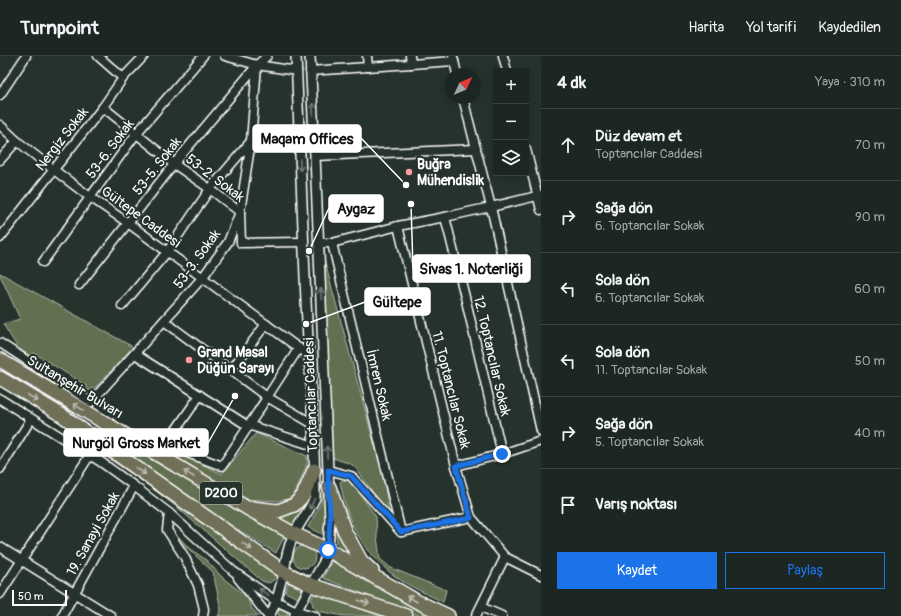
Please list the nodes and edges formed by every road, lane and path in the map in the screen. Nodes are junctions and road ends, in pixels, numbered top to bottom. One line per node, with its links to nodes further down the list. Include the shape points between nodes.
1 (25, 56): 19 (street)
2 (98, 56): 18 (street)
3 (144, 56): 18 (street, Nergiz Sokak)
4 (203, 56): 23 (street, 53-6. Sokak)
5 (225, 56): 13 (street)
6 (267, 56): 13 (street)
7 (296, 56): 16 (street, Toptancılar Caddesi)
8 (310, 56): 17 (street, Toptancılar Caddesi)
9 (367, 56): 14 (street)
10 (504, 56): 15 (street)
11 (453, 59): 12 (street)
12 (411, 60): 14 (street)
13 (257, 65): 16 (street); 25 (street, 53-3. Sokak); 30 (street, 53-5. Sokak)
14 (368, 67): 17 (street)
15 (506, 68)
16 (296, 71): 42 (street, Toptancılar Caddesi, one-way to 42)
17 (310, 71): 27 (street, Toptancılar Caddesi, one-way to 17)
18 (123, 78): 21 (street, Nergiz Sokak)
19 (0, 95)
20 (465, 104): 26 (street)
21 (103, 107): 23 (street, 53-2. Sokak); 31 (street, Nergiz Sokak)
22 (0, 124): 24 (street, Gültepe Caddesi)
23 (136, 134): 30 (street, 53-2. Sokak); 34 (street, 53-6. Sokak)
24 (17, 141): 28 (street); 31 (street, Gültepe Caddesi)
25 (251, 141): 32 (street); 37 (street, 53-3. Sokak)
26 (476, 149): 27 (street); 35 (street)
27 (315, 156): 43 (street, Toptancılar Caddesi)
28 (0, 160)
29 (529, 160): 33 (street)
30 (174, 164): 32 (street, 53-2. Sokak); 39 (street, 53-5. Sokak)
31 (54, 170): 34 (street, Gültepe Caddesi); 41 (street, Nergiz Sokak)
32 (210, 189): 37 (street, 53-2. Sokak); 45 (street)
33 (539, 195): 35 (street); 36 (street)
34 (90, 197): 39 (street, Gültepe Caddesi); 46 (street, 53-6. Sokak)
35 (491, 207): 38 (street); 65 (street)
36 (541, 210)
37 (240, 212): 42 (street, 53-2. Sokak, via 241,243); 47 (street, 53-3. Sokak, via 228,242)
38 (445, 217): 40 (street); 69 (street, 12. Toptancılar Sokak)
39 (128, 223): 45 (street, Gültepe Caddesi); 48 (street, 53-5. Sokak)
40 (398, 226): 44 (street); 72 (street, 11. Toptancılar Sokak)
41 (0, 238)
42 (303, 242): 55 (street, Toptancılar Caddesi)
43 (319, 243): 44 (street); 75 (street, Toptancılar Caddesi, one-way to 43)
44 (332, 243): 81 (street, İmren Sokak)
45 (167, 252): 47 (street, Gültepe Caddesi); 49 (street)
46 (44, 262)
47 (203, 278): 50 (street, 53-3. Sokak); 51 (street, Gültepe Caddesi)
48 (79, 285)
49 (122, 306)
50 (164, 321): 54 (street, 53-3. Sokak); 57 (street)
51 (266, 324): 53 (street, Gültepe Caddesi); 57 (street)
52 (0, 343): 54 (street, 53-3. Sokak, via 91,402)
53 (299, 348): 55 (street, Gültepe Caddesi); 60 (street)
54 (135, 354): 59 (street)
55 (308, 355): 63 (street, Toptancılar Caddesi)
56 (0, 360): 71 (highway, Sultanşehir Bulvarı / D200, one-way to 56)
57 (231, 370): 60 (street)
58 (0, 378): 88 (highway, D200, one-way to 88, via 63,416)
59 (200, 395): 64 (street); 67 (street, via 173,434)
60 (267, 397): 63 (street); 64 (street)
61 (0, 400): 62 (street)
62 (31, 418): 70 (street); 73 (street)
63 (313, 424): 68 (street, Toptancılar Caddesi)
64 (250, 426): 67 (street, via 222,466); 68 (street)
65 (541, 431)
66 (541, 441): 69 (street)
67 (172, 446): 71 (street)
68 (314, 446): 74 (street, Toptancılar Caddesi)
69 (502, 454): 72 (street)
70 (90, 455): 76 (street); 86 (street)
71 (163, 458): 78 (highway, Sultanşehir Bulvarı / D200, one-way to 71)
72 (456, 466): 80 (street, 11. Toptancılar Sokak)
73 (0, 469)
74 (314, 470): 78 (highway, via 303,496 294,505 278,511); 82 (street, Toptancılar Caddesi, one-way to 82, via 315,498)
75 (328, 470): 77 (street, Toptancılar Caddesi); 81 (street, via 351,476)
76 (134, 486): 79 (street); 92 (street, 19. Sanayi Sokak)
77 (329, 487): 84 (street, Toptancılar Caddesi); 91 (highway, via 344,530 361,562)
78 (247, 508): 82 (highway, Sultanşehir Bulvarı / D200)
79 (169, 513): 87 (street); 99 (street, via 167,530 184,556 198,586)
80 (471, 518): 81 (street); 85 (street, 11. Toptancılar Sokak)
81 (401, 532)
82 (294, 534): 84 (highway, Sultanşehir Bulvarı / D200); 88 (street, Toptancılar Caddesi, via 286,555)
83 (0, 547): 86 (street)
84 (328, 550): 90 (street, Toptancılar Caddesi); 91 (highway, Sultanşehir Bulvarı / D200)
85 (505, 557): 89 (street, 11. Toptancılar Sokak); 95 (street)
86 (22, 560): 92 (street); 93 (street)
87 (233, 570): 94 (street, one-way to 87); 100 (street)
88 (284, 572): 90 (highway, D200); 94 (street)
89 (541, 575)
90 (311, 585): 96 (street); 102 (highway, D200, one-way to 102)
91 (390, 586): 103 (highway, Sultanşehir Bulvarı / D200, one-way to 91)
92 (75, 593): 97 (street, 19. Sanayi Sokak); 98 (street)
93 (0, 594)
94 (276, 600): 96 (street); 100 (street)
95 (481, 607): 104 (street); 105 (street)
96 (296, 613): 101 (street)
97 (62, 616)
98 (111, 616)
99 (203, 616)
100 (269, 616)
101 (315, 616)
102 (406, 616)
103 (448, 616)
104 (476, 616)
105 (502, 616)

